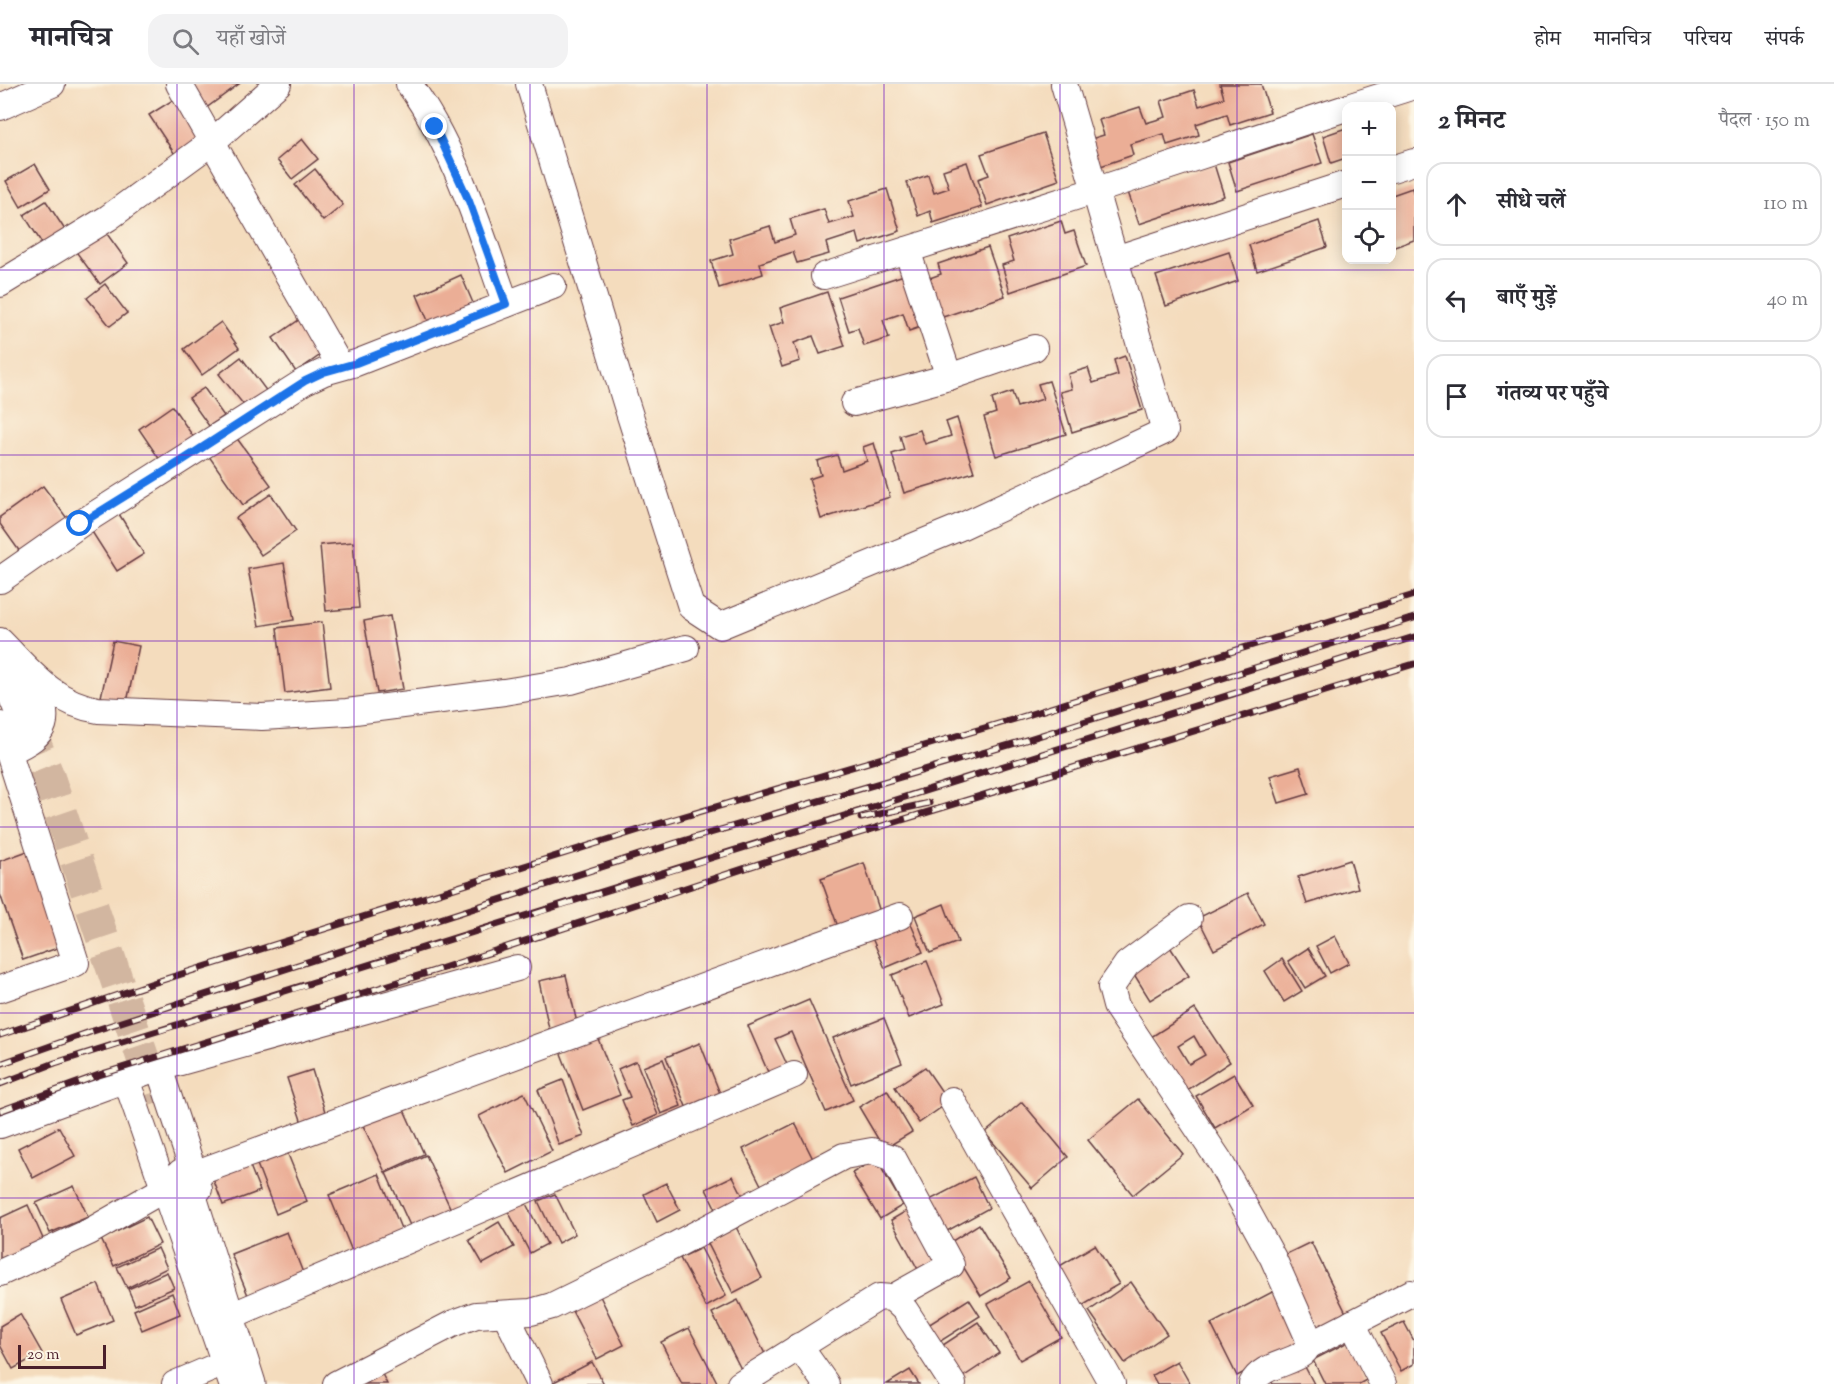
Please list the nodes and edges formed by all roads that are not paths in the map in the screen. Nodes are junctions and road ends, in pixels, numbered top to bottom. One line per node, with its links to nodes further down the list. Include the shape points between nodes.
1 (52, 84): 9 (street)
2 (179, 84): 11 (street)
3 (278, 84): 11 (street)
4 (409, 84): 21 (street, via 454,166)
5 (529, 84): 17 (street, via 691,607 720,626 957,528 1165,431)
6 (1064, 84): 15 (street)
7 (1413, 90): 8 (street)
8 (1366, 102)
9 (0, 107)
10 (1342, 110): 15 (street)
11 (212, 142): 19 (street, via 108,218); 23 (street)
12 (1414, 162): 13 (street)
13 (1396, 168)
14 (1342, 186): 17 (street)
15 (1094, 191): 16 (street); 17 (street)
16 (907, 250): 18 (street); 24 (street)
17 (1115, 259)
18 (824, 276)
19 (0, 284)
20 (553, 286): 21 (street)
21 (506, 304): 23 (street)
22 (1034, 348): 24 (street)
23 (340, 366): 26 (street, via 277,397)
24 (949, 377): 25 (street)
25 (854, 403)
26 (0, 580)
27 (0, 641): 30 (street)
28 (686, 648): 30 (street, via 560,683 347,712 262,717 98,711 66,700)
29 (0, 664): 31 (street, via 4,670)
30 (35, 677): 31 (street, via 44,707 45,721 40,733 21,746)
31 (7, 734): 32 (street)
32 (8, 780): 36 (street, via 76,963)
33 (900, 916): 42 (street)
34 (1189, 918): 49 (street, via 1127,964 1111,987 1113,998 1219,1160 1273,1258)
35 (517, 968): 37 (street)
36 (0, 989)
37 (159, 1068): 39 (street); 42 (street)
38 (794, 1075): 46 (street)
39 (126, 1079): 41 (street); 42 (street)
40 (952, 1100): 60 (street)
41 (0, 1125)
42 (180, 1180): 43 (street, via 89,1232); 46 (street); 51 (street, via 181,1233); 53 (street)
43 (0, 1273)
44 (1411, 1293): 48 (street)
45 (892, 1298): 47 (street, via 951,1265 893,1158 872,1151 844,1156 552,1306); 50 (street, via 879,1297); 59 (street, via 905,1310)
46 (240, 1312): 54 (street)
47 (506, 1315): 55 (street, via 476,1316 454,1323); 56 (street)
48 (1353, 1323): 49 (street); 62 (street)
49 (1310, 1345): 61 (street, via 1300,1356 1264,1370)
50 (799, 1346): 57 (street); 58 (street)
51 (228, 1373): 52 (street)
52 (175, 1384)
53 (249, 1384)
54 (261, 1384)
55 (336, 1384)
56 (540, 1384)
57 (740, 1384)
58 (826, 1384)
59 (953, 1384)
60 (1112, 1384)
61 (1252, 1384)
62 (1383, 1384)

